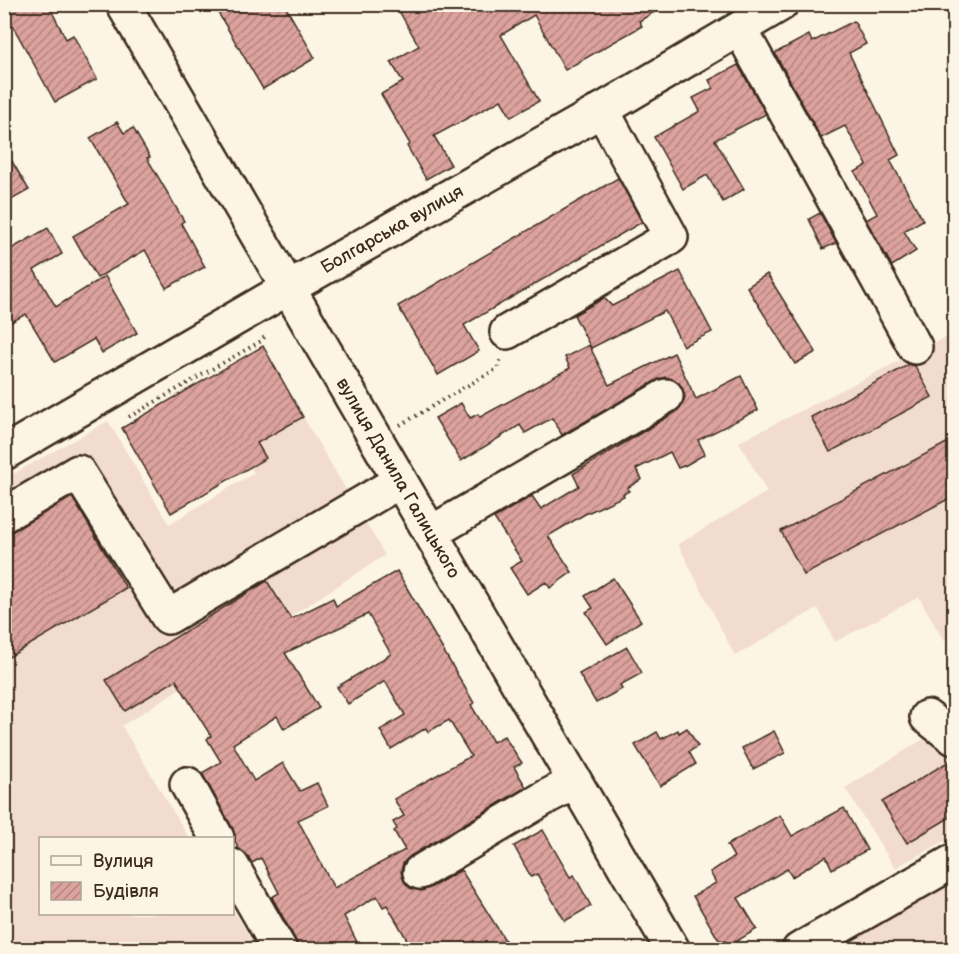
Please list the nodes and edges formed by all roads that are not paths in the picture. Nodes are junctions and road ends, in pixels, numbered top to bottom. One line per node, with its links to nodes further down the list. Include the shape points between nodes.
1 (123, 4): 5 (main road, вулиця Данила Галицького)
2 (781, 4): 3 (main road, Болгарська вулиця)
3 (740, 29): 4 (main road, Болгарська вулиця); 7 (main road)
4 (602, 110): 5 (main road, Болгарська вулиця); 6 (main road, via 671,237)
5 (288, 288): 9 (main road, Болгарська вулиця); 10 (main road, вулиця Данила Галицького)
6 (507, 332)
7 (915, 347)
8 (666, 396): 12 (main road)
9 (4, 453)
10 (400, 481): 11 (main road, via 168,617 78,472); 12 (main road, вулиця Данила Галицького)
11 (4, 515)
12 (431, 533): 15 (main road, вулиця Данила Галицького)
13 (927, 717): 14 (main road)
14 (954, 738)
15 (575, 782): 20 (main road); 22 (main road, вулиця Данила Галицького)
16 (187, 784): 17 (main road)
17 (216, 837)
18 (954, 861): 23 (main road)
19 (234, 870): 21 (main road)
20 (420, 872)
21 (280, 950)
22 (673, 950)
23 (799, 950)

